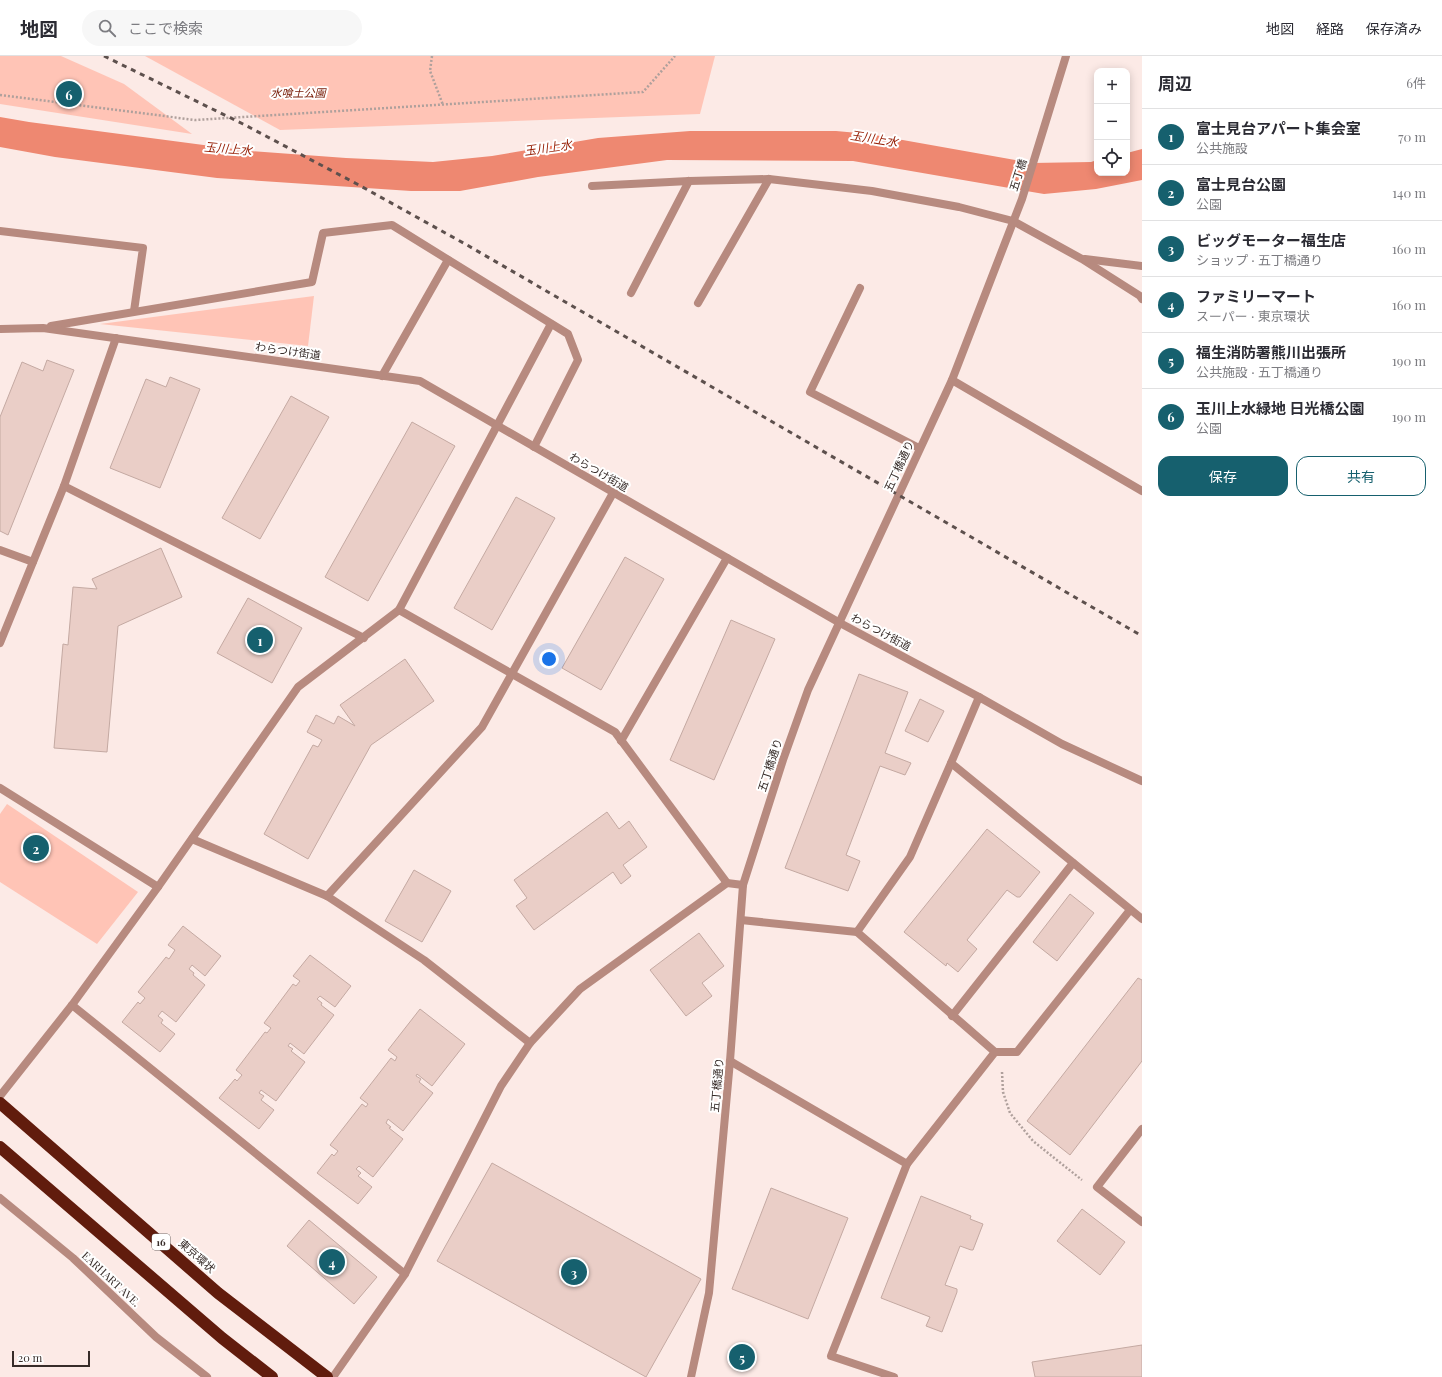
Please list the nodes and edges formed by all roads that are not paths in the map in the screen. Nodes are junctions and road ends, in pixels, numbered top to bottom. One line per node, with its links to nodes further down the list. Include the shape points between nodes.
1 (1066, 56): 5 (street, 五丁橋)
2 (769, 179): 3 (street); 6 (street, via 872,191 959,207); 14 (street)
3 (689, 181): 4 (street); 12 (street)
4 (592, 186)
5 (1022, 199): 6 (street, 五丁橋通り)
6 (1013, 221): 8 (street); 21 (street, 五丁橋通り)
7 (0, 231): 15 (street, via 143,248)
8 (1082, 259): 10 (street); 13 (street)
9 (448, 260): 15 (street, via 392,225 323,232 312,282); 16 (street); 20 (street)
10 (1142, 266)
11 (860, 288): 24 (street, via 810,392)
12 (631, 293)
13 (1142, 299)
14 (698, 303)
15 (134, 311): 17 (street)
16 (551, 324): 22 (street); 23 (street, via 568,334 578,360)
17 (43, 328): 18 (street, わらつけ街道); 19 (street, わらつけ街道)
18 (0, 329)
19 (116, 338): 20 (street, わらつけ街道); 25 (street)
20 (382, 376): 22 (street, わらつけ街道, via 420,381)
21 (952, 380): 24 (street, 五丁橋通り); 26 (street)
22 (497, 426): 23 (street, わらつけ街道); 31 (street)
23 (534, 447): 27 (street, わらつけ街道)
24 (919, 448): 32 (street, 五丁橋通り)
25 (64, 486): 30 (street); 33 (street)
26 (1142, 491)
27 (613, 492): 29 (street, わらつけ街道); 35 (street)
28 (0, 550): 30 (street)
29 (727, 558): 32 (street, わらつけ街道); 37 (street)
30 (33, 562): 34 (street)
31 (400, 610): 33 (street); 35 (street)
32 (840, 623): 36 (street, わらつけ街道); 44 (street, 五丁橋通り, via 808,690)
33 (364, 638): 41 (street, via 298,687)
34 (0, 643)
35 (512, 674): 37 (street, via 615,732); 46 (street, via 482,727)
36 (979, 697): 38 (street); 39 (street, わらつけ街道, via 1062,744)
37 (621, 741): 43 (street)
38 (951, 763): 42 (street); 50 (street, via 910,857)
39 (1142, 781)
40 (0, 788): 45 (street)
41 (192, 839): 45 (street); 46 (street)
42 (1072, 863): 47 (street); 52 (street)
43 (727, 883): 44 (street); 53 (street, via 580,989)
44 (743, 885): 49 (street, 五丁橋通り)
45 (158, 888): 51 (street)
46 (327, 896): 53 (street, via 424,960)
47 (1130, 910): 48 (street); 54 (street, via 1017,1052)
48 (1142, 919)
49 (741, 920): 50 (street); 55 (street, 五丁橋通り)
50 (857, 932): 52 (street)
51 (72, 1005): 56 (street); 63 (street)
52 (952, 1016): 54 (street)
53 (530, 1043): 63 (street, via 501,1086)
54 (995, 1052): 60 (street)
55 (730, 1061): 60 (street); 68 (street, 五丁橋通り, via 709,1293)
56 (0, 1096)
57 (0, 1102): 66 (highway, 東京環状 / 16, via 218,1293)
58 (1142, 1129): 62 (street, via 1097,1187)
59 (0, 1147): 65 (highway, via 216,1333)
60 (908, 1164): 69 (street, via 831,1356)
61 (0, 1198): 64 (street, EARHART AVE., via 73,1258 156,1337)
62 (1142, 1222)
63 (405, 1274): 67 (street)
64 (207, 1377)
65 (272, 1377)
66 (327, 1377)
67 (333, 1377)
68 (691, 1377)
69 (894, 1377)

